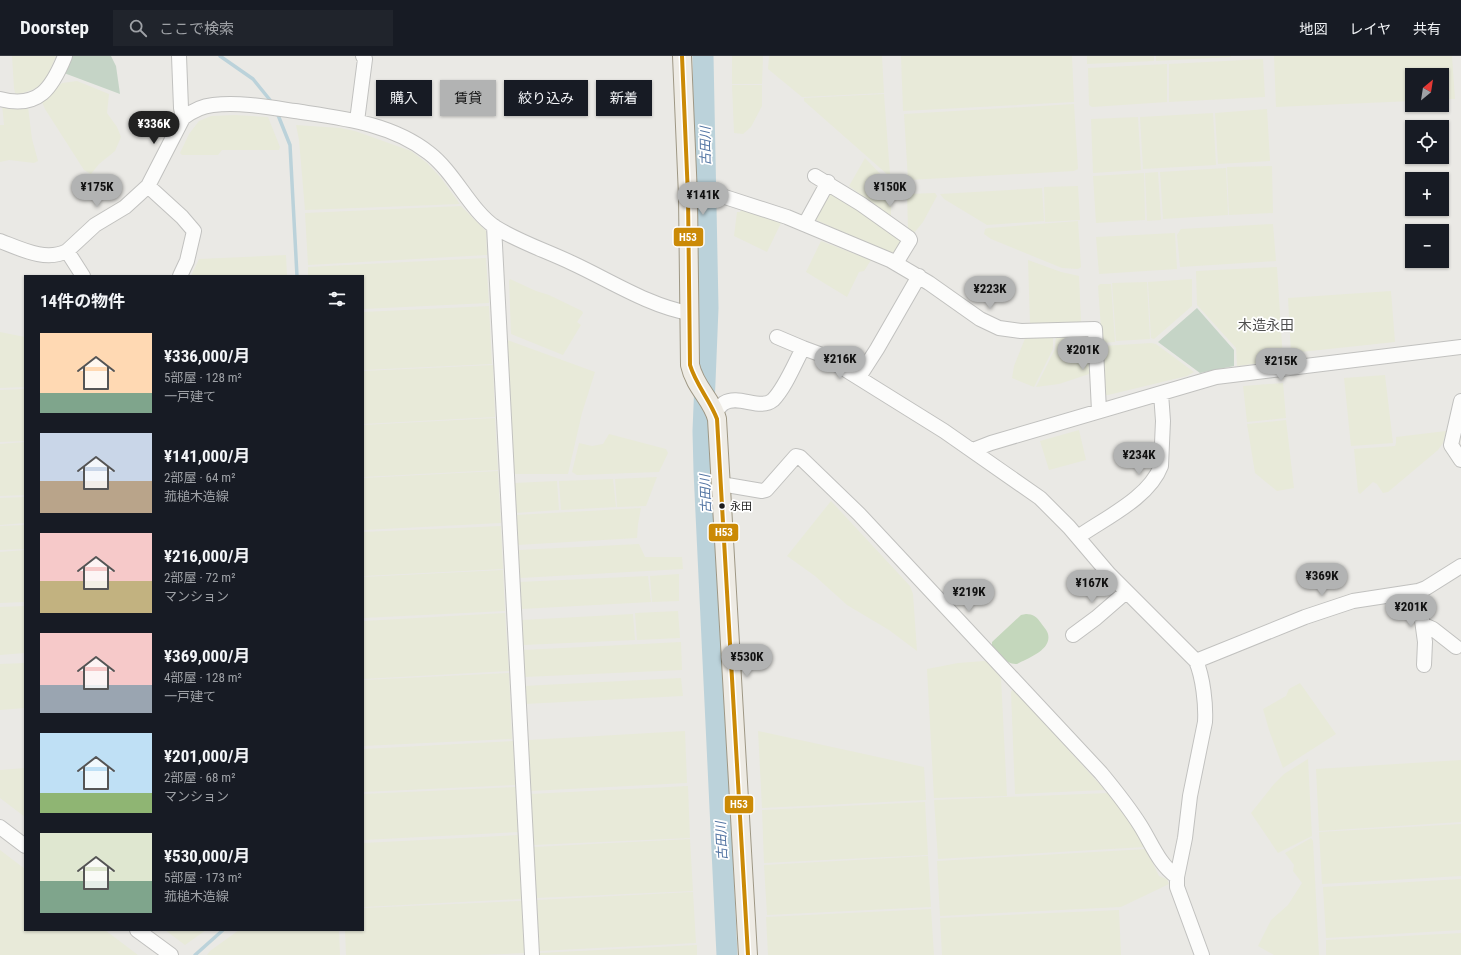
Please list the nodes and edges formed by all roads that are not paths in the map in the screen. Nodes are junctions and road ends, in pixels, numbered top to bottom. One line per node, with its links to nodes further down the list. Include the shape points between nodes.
1 (65, 56): 5 (street, via 51,85 42,94 27,100)
2 (179, 56): 6 (street)
3 (362, 56): 7 (street, via 365,59)
4 (682, 56): 18 (main road, via 688,196)
5 (0, 99)
6 (183, 118): 7 (street, via 203,107 244,105); 8 (street)
7 (358, 121): 11 (street, via 409,139 430,153 452,175 480,213)
8 (148, 186): 13 (street, via 125,207 95,225); 16 (street, via 194,231 187,261)
9 (725, 196): 10 (street)
10 (805, 224): 14 (street); 14 (street, via 821,179 909,238)
11 (494, 226): 18 (street, via 644,298); 44 (street)
12 (0, 240): 13 (street, via 49,256)
13 (67, 251): 15 (street)
14 (896, 263): 17 (street)
15 (82, 275)
16 (180, 275)
17 (919, 276): 22 (street); 26 (street, via 966,311 995,327 1021,331 1095,329)
18 (689, 313): 25 (main road, via 690,365 695,382)
19 (777, 337): 21 (street)
20 (1461, 347): 23 (street, via 1216,377)
21 (803, 348): 22 (street, via 822,355); 25 (street, via 784,384 772,400 767,403 732,401)
22 (859, 377): 27 (street)
23 (1161, 393): 26 (street); 30 (street, via 1163,421 1159,472 1144,490 1121,510)
24 (1461, 401): 28 (street, via 1451,445)
25 (715, 410): 29 (main road)
26 (1099, 412): 27 (street)
27 (973, 450): 30 (street, via 1040,498)
28 (1461, 460)
29 (721, 484): 41 (street, via 766,490 796,456 800,457 859,514 1101,773 1140,825 1163,865); 45 (main road)
30 (1078, 537): 33 (street)
31 (1461, 566): 32 (street)
32 (1418, 591): 34 (street); 37 (street, via 1353,600)
33 (1126, 592): 35 (street); 37 (street)
34 (1424, 625): 36 (street); 38 (street)
35 (1073, 635)
36 (1456, 647)
37 (1196, 662): 41 (street, via 1206,711)
38 (1424, 665)
39 (0, 827): 40 (street)
40 (24, 845)
41 (1177, 877): 46 (street, via 1177,887)
42 (138, 931): 43 (street)
43 (171, 955)
44 (532, 955)
45 (748, 955)
46 (1202, 955)

